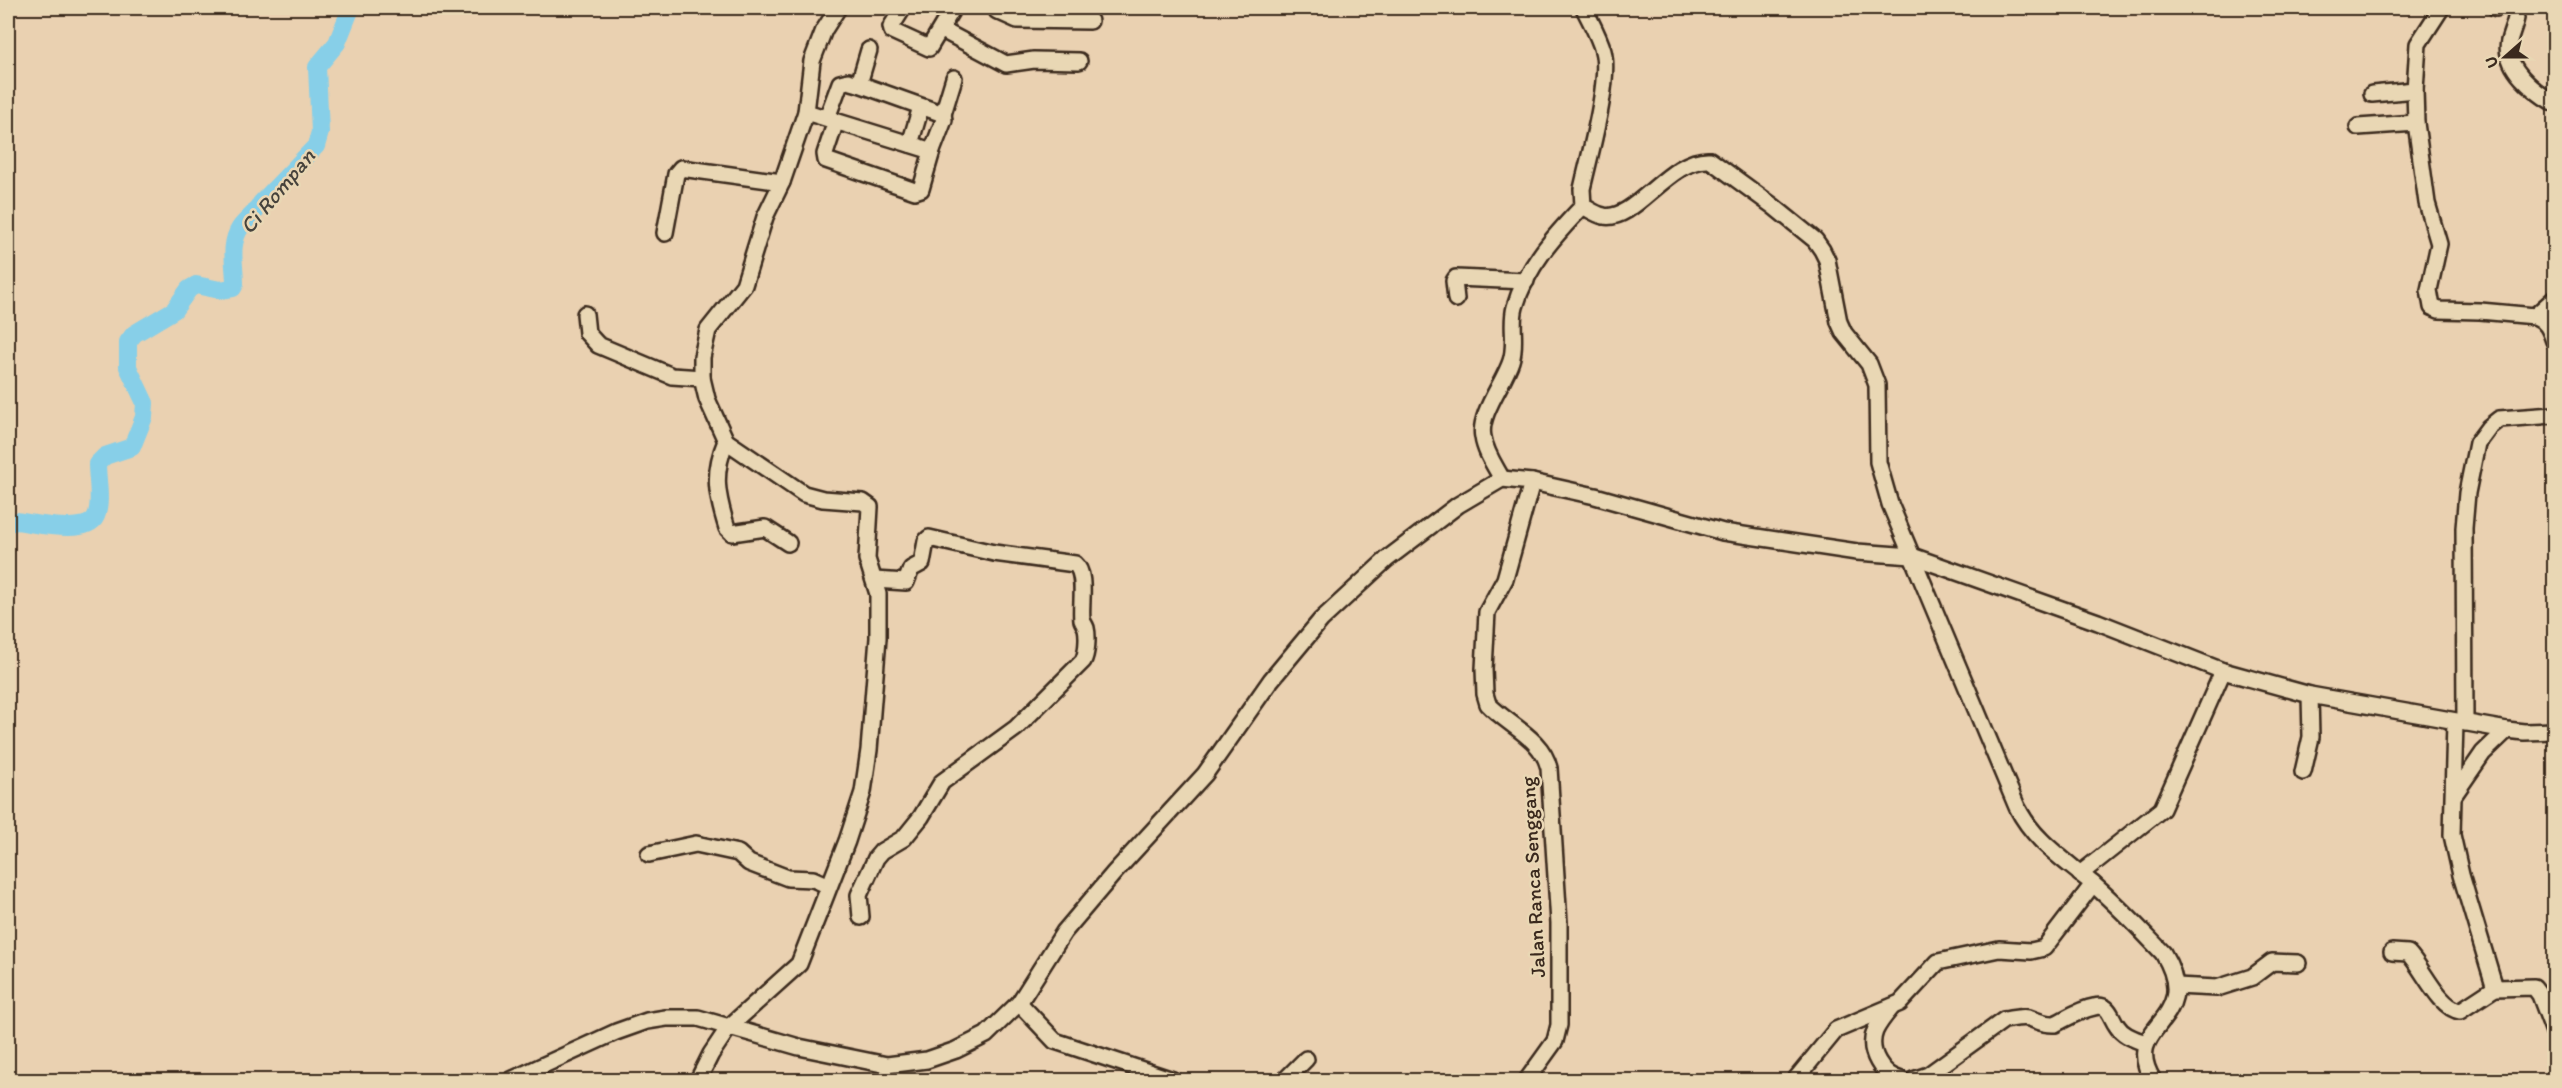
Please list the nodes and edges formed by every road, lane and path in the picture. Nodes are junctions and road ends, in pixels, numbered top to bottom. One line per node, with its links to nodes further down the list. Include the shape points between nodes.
1 (838, 8): 18 (street, via 812,61)
2 (903, 8): 9 (street, via 891,27 894,34 929,48)
3 (953, 8): 9 (street)
4 (1584, 8): 26 (street, via 1604,62 1582,189)
5 (996, 9): 8 (street, via 1017,20)
6 (2440, 10): 14 (street, via 2418,44)
7 (2516, 18): 16 (street, via 2509,43 2515,67 2532,90)
8 (1090, 21)
9 (942, 30): 11 (street, via 1006,64)
10 (869, 50): 13 (street)
11 (1079, 61)
12 (954, 78): 19 (street)
13 (859, 84): 17 (street); 20 (street, via 840,83)
14 (2415, 90): 15 (street); 21 (street)
15 (2372, 94)
16 (2554, 103)
17 (921, 107): 19 (street); 23 (street)
18 (807, 112): 20 (street); 25 (street)
19 (943, 114): 24 (street)
20 (831, 120): 23 (street); 24 (street, via 826,160 915,191 923,186)
21 (2416, 123): 22 (street); 32 (street, via 2427,203 2439,244 2429,290 2432,307)
22 (2358, 127)
23 (910, 144): 24 (street)
24 (932, 151)
25 (782, 182): 27 (street, via 681,168 676,174); 34 (street, via 765,217 744,285 708,330)
26 (1583, 206): 28 (street, via 1552,238); 40 (street, via 1605,217 1614,216 1628,210 1674,172 1710,160 1815,240 1827,260 1839,322 1874,373 1878,462 1890,504)
27 (665, 233)
28 (1526, 280): 29 (street, via 1456,278); 37 (street, via 1515,308 1511,360 1482,425 1485,446)
29 (1456, 299)
30 (2554, 299): 32 (street)
31 (585, 314): 34 (street, via 587,333 598,345 672,376)
32 (2535, 316): 33 (street, via 2548,326)
33 (2554, 341)
34 (702, 378): 36 (street)
35 (2554, 415): 44 (street, via 2499,419 2477,442 2464,528)
36 (726, 441): 39 (street, via 717,467 717,481 726,528 732,533 765,528); 41 (street, via 804,494 867,504 871,511 867,559)
37 (1502, 478): 38 (street); 58 (street, via 1458,505 1387,559 1321,620 1271,680 1205,774 1064,932)
38 (1532, 482): 40 (street, via 1723,532); 68 (street, Jalan Ranca Senggang, via 1505,579 1487,612 1484,669 1488,704 1538,745 1549,768 1559,923 1558,1033)
39 (788, 543)
40 (1912, 556): 42 (street); 50 (street, via 2025,823 2045,846)
41 (874, 580): 52 (street, via 878,594 878,638 863,792); 53 (street, via 906,582 911,569 922,564 929,538 994,553 1075,564 1083,591 1086,656 1016,728 942,782 904,838 879,855 859,895)
42 (2223, 671): 43 (street); 50 (street, via 2162,809)
43 (2310, 695): 44 (street); 47 (street, via 2311,737)
44 (2460, 722): 45 (street); 48 (street)
45 (2507, 730): 46 (street); 48 (street, via 2483,753)
46 (2554, 731)
47 (2303, 772)
48 (2453, 797): 57 (street, via 2455,853)
49 (649, 854): 52 (street, via 696,844 738,853 749,863 792,880 813,879)
50 (2080, 874): 51 (street)
51 (2092, 884): 56 (street, via 2163,953); 59 (street, via 2044,948 1999,949 1938,962)
52 (829, 886): 60 (street, via 795,970)
53 (861, 917)
54 (2392, 952): 57 (street, via 2408,953 2445,1004 2454,1010 2460,1011)
55 (2298, 963): 56 (street, via 2272,962 2252,977 2217,988)
56 (2176, 986): 62 (street, via 2173,1004)
57 (2495, 988): 61 (street, via 2534,987 2541,995)
58 (1019, 1003): 60 (street, via 986,1035 956,1050 902,1065 799,1047); 66 (street, via 1055,1041)
59 (1892, 1007): 69 (street, via 1836,1030); 70 (street, via 1875,1030 1873,1041 1875,1055 1886,1074)
60 (729, 1027): 64 (street, via 698,1018 647,1021); 65 (street)
61 (2554, 1032)
62 (2145, 1043): 71 (street, via 2116,1026 2103,1006 2055,1024 2015,1018 2004,1020 1928,1075); 72 (street, via 2143,1056)
63 (1306, 1059): 67 (street)
64 (512, 1080)
65 (698, 1080)
66 (1173, 1080)
67 (1285, 1080)
68 (1527, 1080)
69 (1795, 1080)
70 (1902, 1080)
71 (1913, 1080)
72 (2153, 1080)

